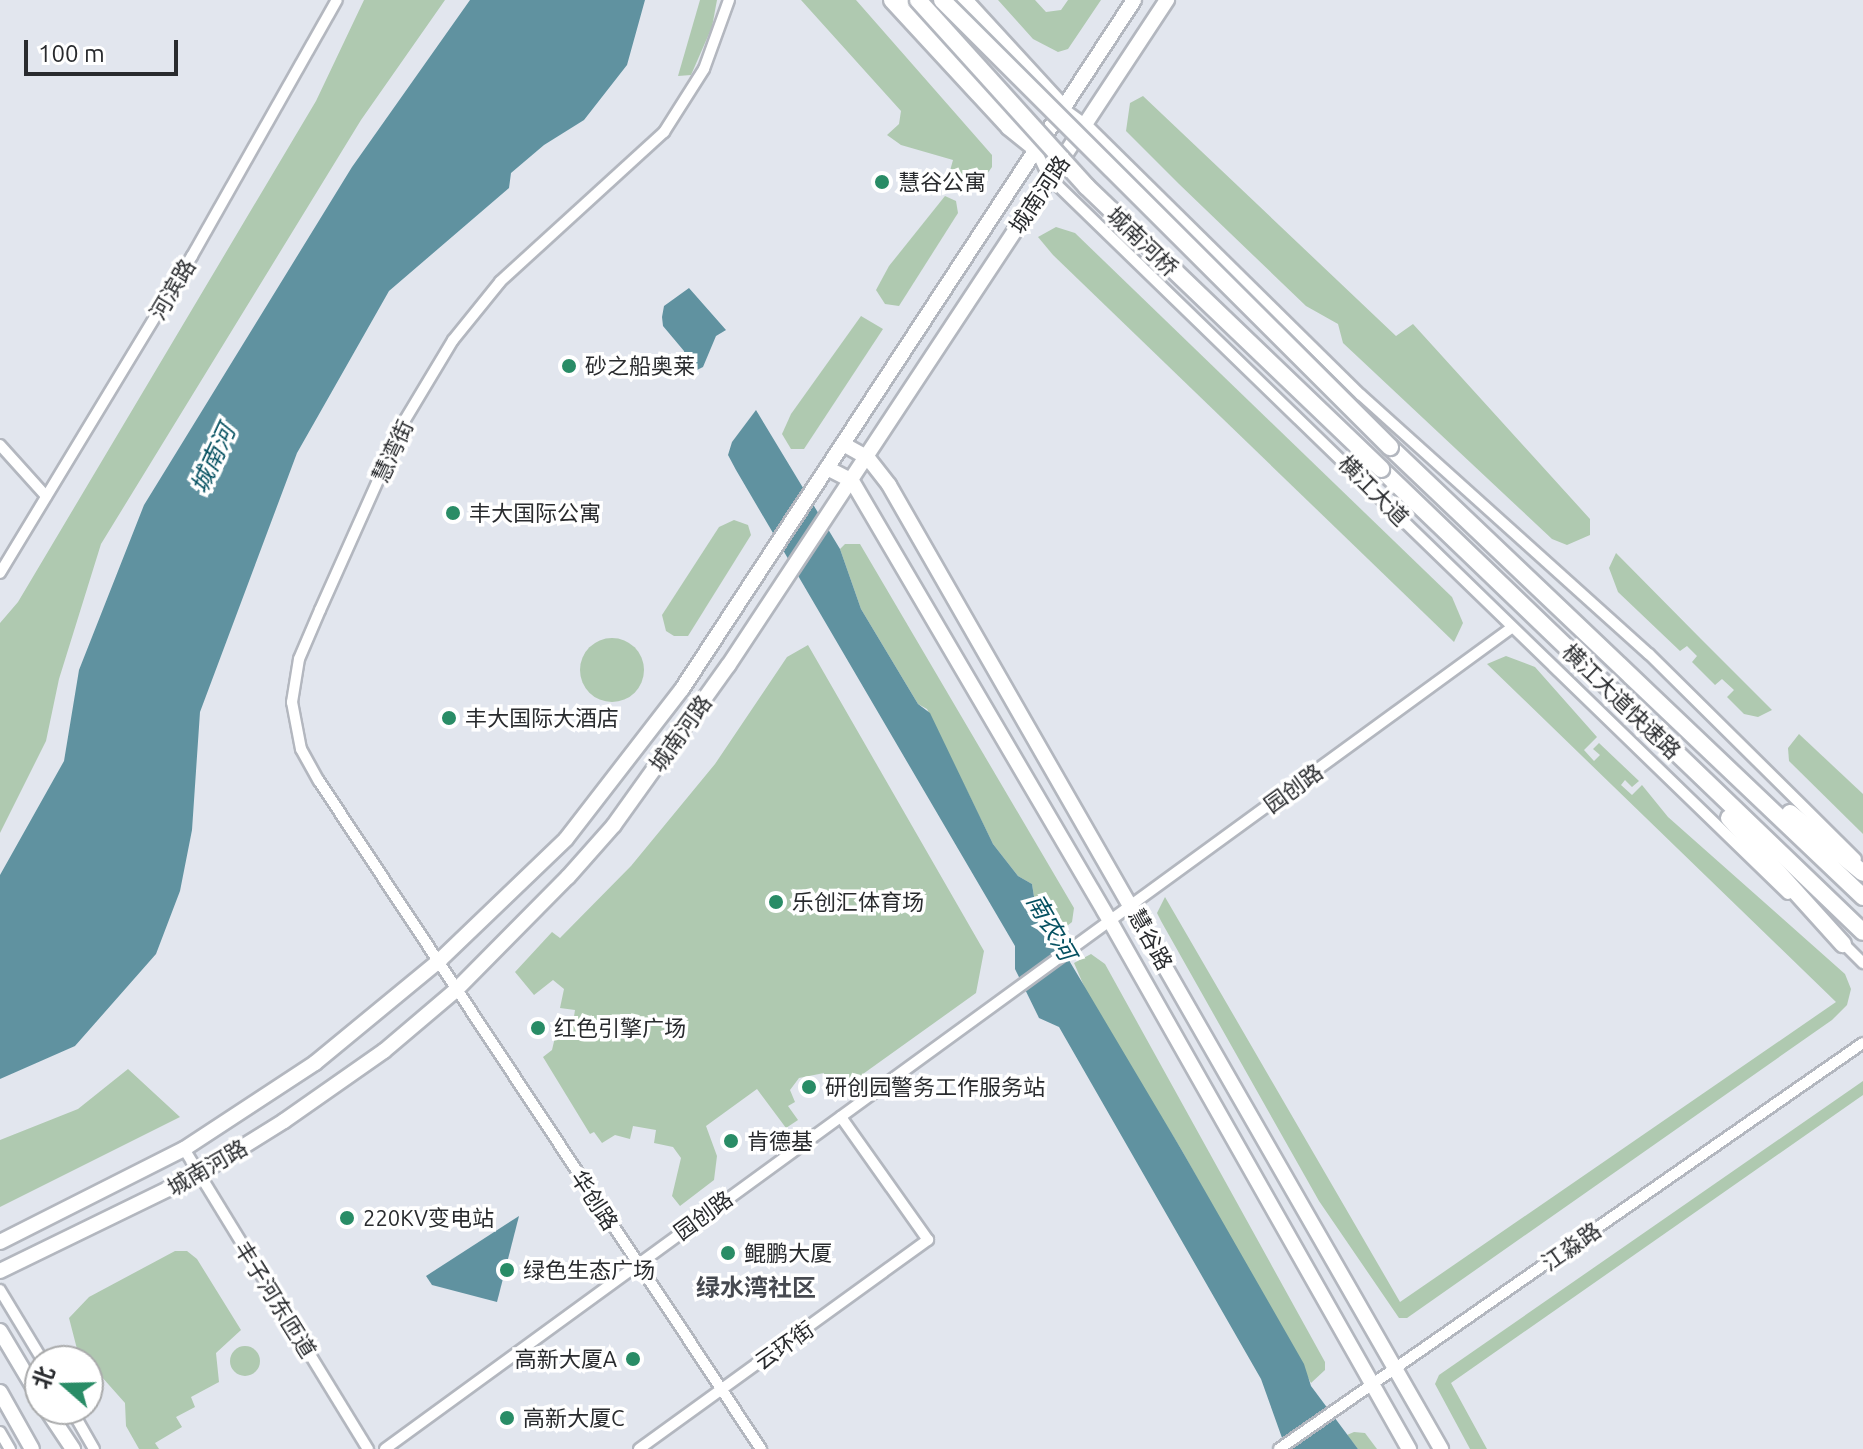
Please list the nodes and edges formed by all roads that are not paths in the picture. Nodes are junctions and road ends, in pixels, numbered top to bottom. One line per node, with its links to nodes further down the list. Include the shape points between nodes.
1 (337, 0): 22 (street, 河滨路, via 200,243)
2 (729, 0): 34 (street, 慧湾街, via 704,69 664,132 500,282 453,340 405,420 299,659 292,702 301,749)
3 (892, 0): 13 (highway, via 980,97)
4 (905, 0): 13 (street, 横江大道)
5 (918, 0): 20 (highway, 城南河桥, bridge, via 1086,186)
6 (942, 0): 17 (highway, 城南河桥, bridge)
7 (954, 0): 11 (street)
8 (964, 0): 11 (highway)
9 (1134, 0): 11 (main road, 城南河路)
10 (1167, 0): 12 (main road, 城南河路)
11 (1063, 108): 12 (street); 13 (main road, 城南河路)
12 (1088, 126): 14 (main road, 城南河路); 27 (street, via 1361,395 1649,654)
13 (1037, 150): 14 (street, 横江大道); 15 (main road, 城南河路)
14 (1048, 176): 18 (main road, 城南河路); 24 (street, 横江大道, via 1310,426)
15 (843, 444): 18 (main road, 慧谷路); 19 (main road, 城南河路)
16 (0, 445): 22 (street)
17 (1390, 447): 25 (highway, 横江大道快速路)
18 (868, 458): 21 (main road, 城南河路); 30 (main road, 慧谷路, via 889,485)
19 (827, 468): 21 (main road); 34 (main road, 城南河路, via 674,700 583,818)
20 (1381, 469): 26 (highway, 横江大道快速路)
21 (852, 481): 31 (main road, 慧谷路); 36 (main road, 城南河路, via 614,825)
22 (46, 496): 23 (street, 河滨路)
23 (0, 573)
24 (1510, 629): 30 (street, 园创路); 33 (street, 横江大道, via 1568,677 1680,793)
25 (1633, 674): 28 (highway); 29 (highway, 横江大道快速路)
26 (1623, 702): 32 (highway, 横江大道快速路); 33 (highway)
27 (1863, 866)
28 (1863, 873)
29 (1863, 897)
30 (1133, 905): 31 (street, 园创路); 47 (main road, 慧谷路)
31 (1110, 921): 38 (street, 园创路); 49 (main road, 慧谷路)
32 (1863, 932)
33 (1843, 944): 35 (street, 横江大道)
34 (441, 959): 36 (street, 慧湾街); 39 (main road, 城南河路, via 315,1063)
35 (1863, 963)
36 (457, 989): 40 (main road, 城南河路, via 384,1051); 42 (street, 华创路)
37 (1863, 1043): 47 (street, 江淼路)
38 (841, 1117): 42 (street, 园创路); 50 (street, 云环街, via 928,1240)
39 (184, 1149): 40 (street, 丰子河东匝道); 41 (main road, 城南河路)
40 (199, 1174): 43 (main road, 城南河路); 60 (street, 丰子河东匝道)
41 (0, 1242)
42 (637, 1262): 50 (street, 华创路); 61 (street, 园创路)
43 (0, 1271)
44 (0, 1290): 46 (street)
45 (0, 1331): 48 (main road)
46 (33, 1345)
47 (1395, 1370): 49 (street, 江淼路); 65 (main road, 慧谷路)
48 (24, 1371)
49 (1373, 1386): 55 (street, 江淼路); 64 (main road, 慧谷路)
50 (721, 1388): 62 (street, 云环街); 63 (street, 华创路)
51 (0, 1392): 57 (main road)
52 (57, 1425): 58 (main road)
53 (80, 1425): 59 (street)
54 (1, 1434): 56 (street)
55 (1280, 1448)
56 (10, 1449)
57 (32, 1449)
58 (71, 1449)
59 (94, 1449)
60 (368, 1449)
61 (385, 1449)
62 (639, 1449)
63 (761, 1449)
64 (1409, 1449)
65 (1441, 1449)

